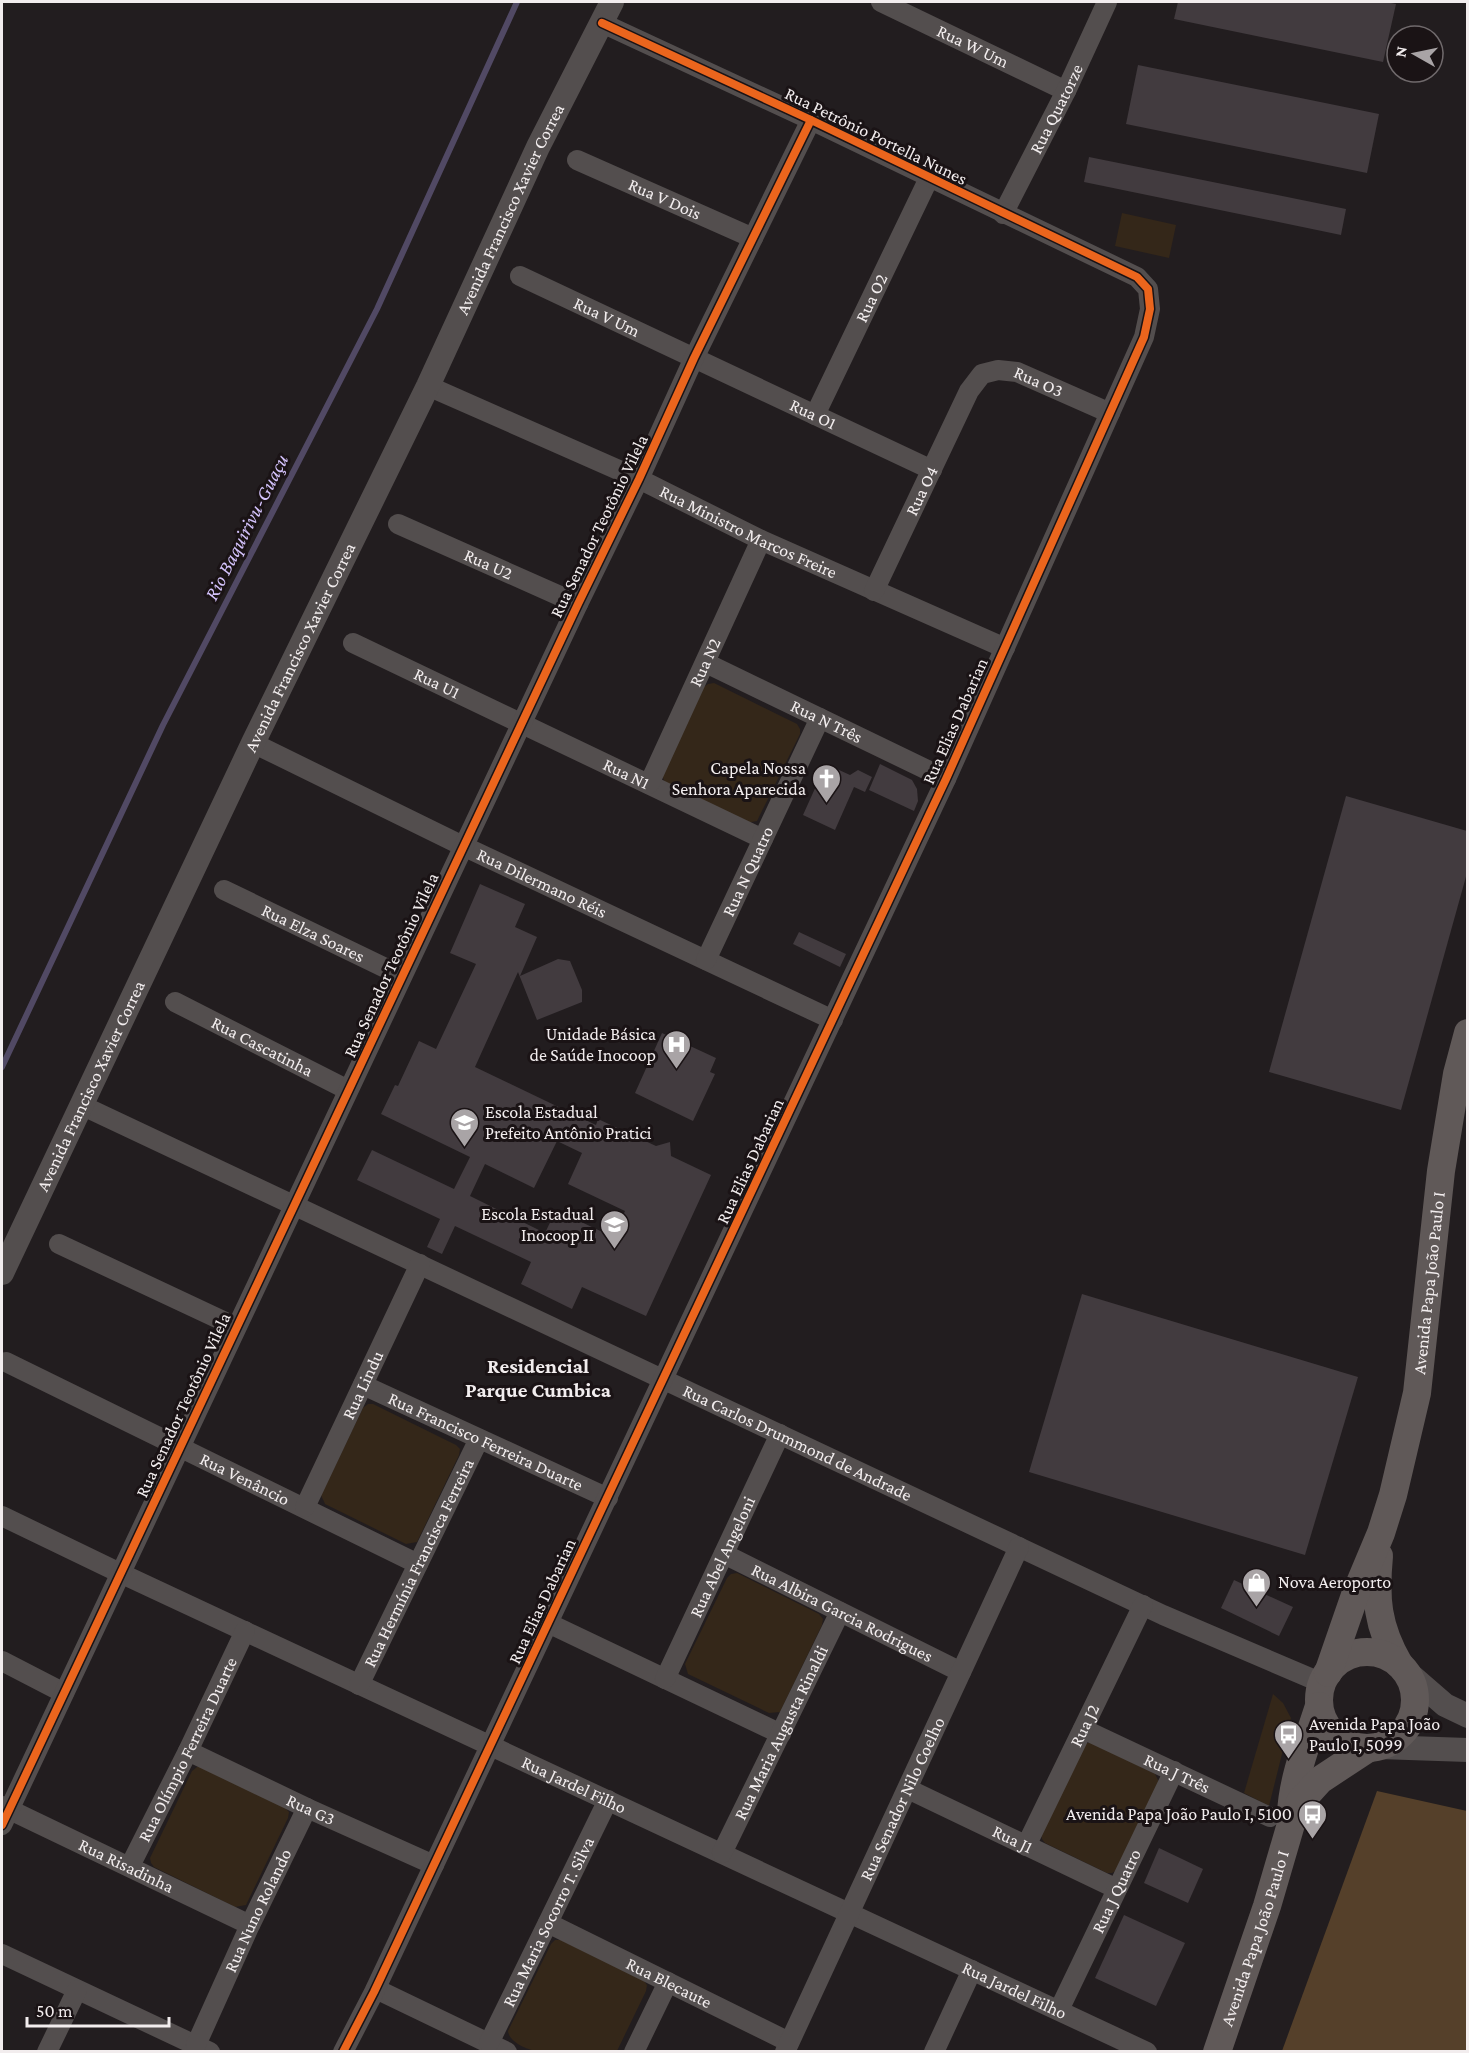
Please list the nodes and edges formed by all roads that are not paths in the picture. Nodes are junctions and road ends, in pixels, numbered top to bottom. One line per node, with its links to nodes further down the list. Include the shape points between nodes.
1 (881, 2): 4 (street, Rua W Um)
2 (1107, 2): 4 (street, Rua Quatorze)
3 (607, 12): 5 (street, Rua Petrônio Portella Nunes); 13 (street, Avenida Francisco Xavier Correa, via 538,147)
4 (1066, 91): 8 (street, Rua Quatorze)
5 (811, 120): 7 (street, Rua Petrônio Portella Nunes); 9 (street, Rua Senador Teotônio Vilela)
6 (577, 160): 9 (street, Rua V Dois)
7 (929, 178): 8 (street, Rua Petrônio Portella Nunes); 16 (street, Rua O2)
8 (1003, 214): 11 (street, Rua Petrônio Portella Nunes)
9 (753, 238): 12 (street, Rua Senador Teotônio Vilela)
10 (520, 276): 12 (street, Rua V Um)
11 (1137, 277): 15 (street, Rua Elias Dabarian, via 1148,289 1150,309 1144,337)
12 (694, 358): 16 (street, Rua O1); 18 (street, Rua Senador Teotônio Vilela)
13 (428, 386): 18 (street, Rua Ministro Marcos Freire); 28 (street, Avenida Francisco Xavier Correa)
14 (969, 391): 15 (street, Rua O3, via 982,375 998,370 1017,372); 17 (street, Rua O4)
15 (1110, 413): 24 (street, Rua Elias Dabarian)
16 (815, 415): 17 (street, Rua O1)
17 (932, 470): 21 (street, Rua O4)
18 (639, 479): 20 (street, Rua Ministro Marcos Freire); 22 (street, Rua Senador Teotônio Vilela)
19 (399, 524): 22 (street, Rua U2)
20 (761, 540): 21 (street, Rua Ministro Marcos Freire); 25 (street, Rua N2)
21 (874, 591): 24 (street, Rua Ministro Marcos Freire)
22 (578, 604): 27 (street, Rua Senador Teotônio Vilela)
23 (353, 643): 27 (street, Rua U1)
24 (1005, 648): 29 (street, Rua Elias Dabarian)
25 (706, 663): 26 (street, Rua N Três); 30 (street, Rua N2)
26 (820, 718): 29 (street, Rua N Três); 31 (street, Rua N Quatro)
27 (521, 723): 30 (street, Rua N1); 32 (street, Rua Senador Teotônio Vilela)
28 (253, 743): 32 (street, Rua Dilermano Réis); 40 (street, Avenida Francisco Xavier Correa)
29 (946, 779): 37 (street, Rua Elias Dabarian)
30 (649, 784): 31 (street, Rua N1)
31 (763, 839): 34 (street, Rua N Quatro)
32 (463, 846): 34 (street, Rua Dilermano Réis); 35 (street, Rua Senador Teotônio Vilela)
33 (224, 890): 35 (street, Rua Elza Soares)
34 (706, 960): 37 (street, Rua Dilermano Réis)
35 (402, 976): 39 (street, Rua Senador Teotônio Vilela)
36 (175, 1002): 39 (street, Rua Cascatinha)
37 (833, 1020): 47 (street, Rua Elias Dabarian)
38 (1467, 1033): 55 (main road, Avenida Papa João Paulo I, via 1441,1171 1417,1393)
39 (348, 1090): 41 (street, Rua Senador Teotônio Vilela)
40 (81, 1105): 41 (street, Rua Carlos Drummond de Andrade); 44 (street, Avenida Francisco Xavier Correa)
41 (295, 1204): 43 (street, Rua Carlos Drummond de Andrade); 45 (street, Rua Senador Teotônio Vilela)
42 (59, 1244): 45 (street)
43 (420, 1264): 47 (street, Rua Carlos Drummond de Andrade); 48 (street, Rua Lindu)
44 (2, 1273)
45 (236, 1327): 51 (street, Rua Senador Teotônio Vilela)
46 (6, 1362): 51 (street, Rua Venâncio)
47 (663, 1379): 49 (street, Rua Carlos Drummond de Andrade); 52 (street, Rua Elias Dabarian)
48 (363, 1385): 50 (street, Rua Francisco Ferreira Duarte); 53 (street, Rua Lindu)
49 (780, 1434): 56 (street, Rua Carlos Drummond de Andrade); 57 (street, Rua Abel Angeloni)
50 (479, 1439): 52 (street, Rua Francisco Ferreira Duarte); 58 (street, Rua Hermínia Francisca Ferreira)
51 (180, 1447): 53 (street, Rua Venâncio); 59 (street, Rua Senador Teotônio Vilela)
52 (608, 1498): 62 (street, Rua Elias Dabarian)
53 (305, 1507): 58 (street, Rua Venâncio)
54 (2, 1516): 59 (street, Rua Jardel Filho)
55 (1381, 1533): 65 (main road, Avenida Papa João Paulo I, via 1378,1608 1383,1630); 69 (main road, Avenida Papa João Paulo I)
56 (1019, 1547): 60 (street, Rua Carlos Drummond de Andrade); 66 (street, Rua Senador Nilo Coelho)
57 (724, 1554): 61 (street, Rua Albira Garcia Rodrigues); 67 (street, Rua Abel Angeloni)
58 (418, 1564): 68 (street, Rua Hermínia Francisca Ferreira)
59 (120, 1573): 63 (street, Rua Jardel Filho); 70 (street, Rua Senador Teotônio Vilela)
60 (1143, 1605): 69 (street, Rua Carlos Drummond de Andrade); 72 (street, Rua J2)
61 (840, 1612): 66 (street, Rua Albira Garcia Rodrigues); 73 (street, Rua Maria Augusta Rinaldi)
62 (548, 1623): 67 (street); 74 (street, Rua Elias Dabarian)
63 (245, 1631): 68 (street, Rua Jardel Filho); 77 (street, Rua Olímpio Ferreira Duarte)
64 (2, 1661): 70 (street)
65 (1403, 1668): 69 (main road, via 1379,1653 1356,1653 1335,1664); 71 (street, via 1445,1705); 75 (main road, via 1415,1694 1413,1717 1399,1737)
66 (962, 1672): 79 (street, Rua Senador Nilo Coelho)
67 (665, 1679): 73 (street)
68 (359, 1685): 74 (street, Rua Jardel Filho)
69 (1323, 1687): 75 (main road, via 1328,1728 1335,1737 1356,1747); 83 (main road, Avenida Papa João Paulo I, via 1292,1794)
70 (64, 1693): 82 (street, Rua Senador Teotônio Vilela)
71 (1467, 1716)
72 (1083, 1729): 78 (street, Rua J Três); 84 (street, Rua J2)
73 (781, 1734): 85 (street, Rua Maria Augusta Rinaldi)
74 (491, 1746): 80 (street, Rua Jardel Filho); 86 (street, Rua Elias Dabarian)
75 (1373, 1748): 76 (street); 83 (main road, Avenida Papa João Paulo I, via 1320,1780)
76 (1467, 1750)
77 (188, 1751): 81 (street, Rua G3); 87 (street, Rua Olímpio Ferreira Duarte)
78 (1174, 1771): 83 (street, Rua J Três); 88 (street, Rua J Quatro)
79 (908, 1789): 84 (street, Rua J1); 89 (street, Rua Senador Nilo Coelho)
80 (608, 1800): 85 (street, Rua Jardel Filho); 90 (street, Rua Maria Socorro T. Silva)
81 (307, 1808): 86 (street, Rua G3); 91 (street, Rua Nuno Rolando)
82 (4, 1814): 87 (street, Rua Risadinha)
83 (1280, 1820): 107 (main road, Avenida Papa João Paulo I, via 1267,1906)
84 (1026, 1846): 88 (street, Rua J1)
85 (722, 1853): 89 (street, Rua Jardel Filho)
86 (434, 1865): 95 (street, Rua Elias Dabarian)
87 (130, 1866): 91 (street, Rua Risadinha)
88 (1118, 1889): 97 (street, Rua J Quatro)
89 (850, 1913): 93 (street, Rua Jardel Filho); 99 (street, Rua Senador Nilo Coelho)
90 (548, 1923): 94 (street, Rua Blecaute); 98 (street, Rua Maria Socorro T. Silva)
91 (250, 1924): 100 (street, Rua Nuno Rolando)
92 (2, 1954): 96 (street)
93 (972, 1970): 97 (street, Rua Jardel Filho); 105 (street)
94 (668, 1982): 99 (street, Rua Blecaute); 104 (street)
95 (376, 1989): 98 (street); 102 (street, Rua Elias Dabarian)
96 (77, 1990): 100 (street); 101 (street)
97 (1059, 2010): 106 (street, Rua Jardel Filho)
98 (489, 2043): 103 (street)
99 (787, 2047)
100 (203, 2048)
101 (47, 2052)
102 (343, 2052)
103 (507, 2052)
104 (634, 2052)
105 (934, 2052)
106 (1147, 2052)
107 (1217, 2052)

